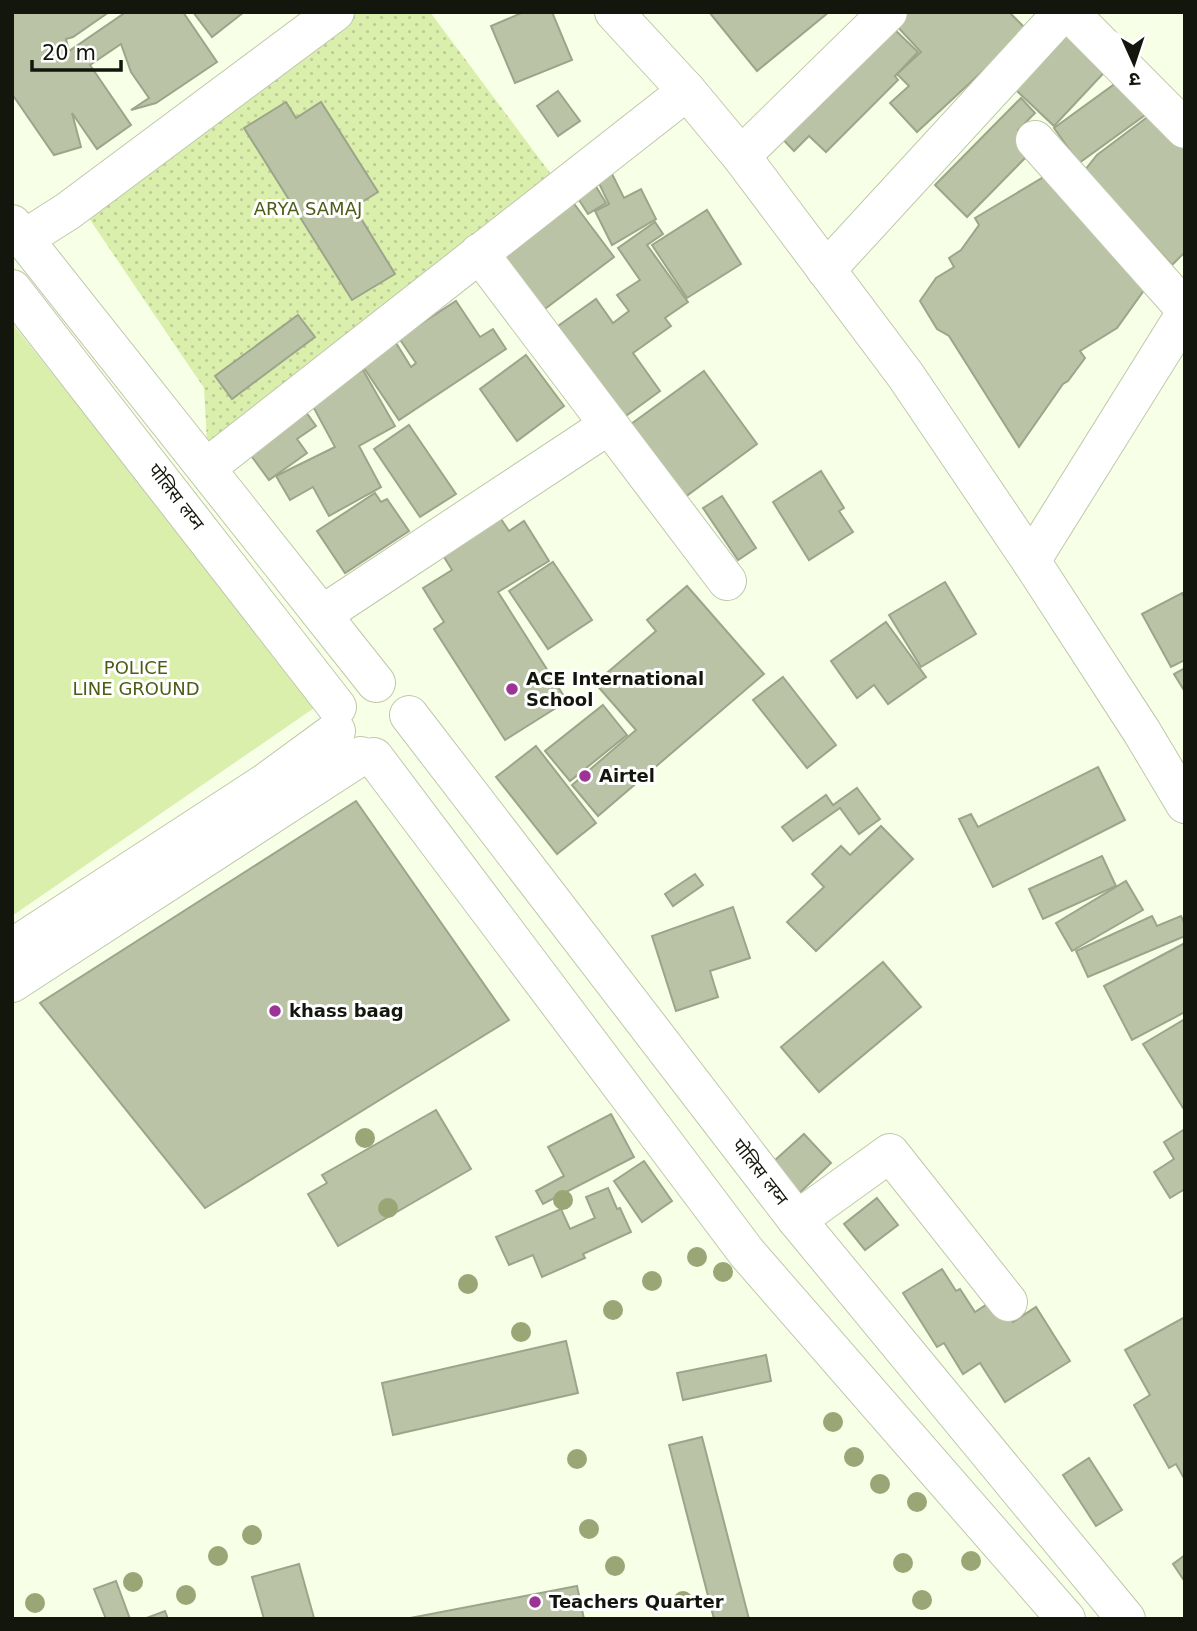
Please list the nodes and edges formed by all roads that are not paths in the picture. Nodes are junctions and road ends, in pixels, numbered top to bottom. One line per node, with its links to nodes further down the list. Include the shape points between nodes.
1 (335, 12): 9 (street, via 68,211)
2 (614, 12): 5 (street)
3 (888, 12): 8 (street)
4 (1049, 18): 6 (street); 11 (street)
5 (687, 91): 8 (street); 10 (street)
6 (1185, 129)
7 (1035, 141): 13 (street)
8 (741, 156): 11 (street)
9 (18, 232): 15 (street)
10 (479, 253): 14 (street); 15 (street)
11 (826, 270): 16 (street, via 906,376)
12 (12, 289): 21 (street, पोलिस लय्न)
13 (1185, 311): 16 (street)
14 (609, 425): 17 (street); 18 (street)
15 (206, 468): 18 (street)
16 (1031, 561): 22 (street)
17 (727, 581)
18 (323, 614): 19 (street)
19 (376, 683): 20 (street, via 398,694); 21 (street, via 352,688 343,696)
20 (409, 715): 21 (street, via 404,738 386,754); 25 (street, पोलिस लय्न)
21 (352, 737): 23 (street, via 265,783); 24 (street); 27 (street, पोलिस लय्न, via 747,1253)
22 (1185, 804)
23 (12, 948)
24 (12, 983)
25 (797, 1220): 26 (street, via 890,1153); 28 (street, पोलिस लय्न)
26 (1008, 1302)
27 (1066, 1619)
28 (1126, 1619)

